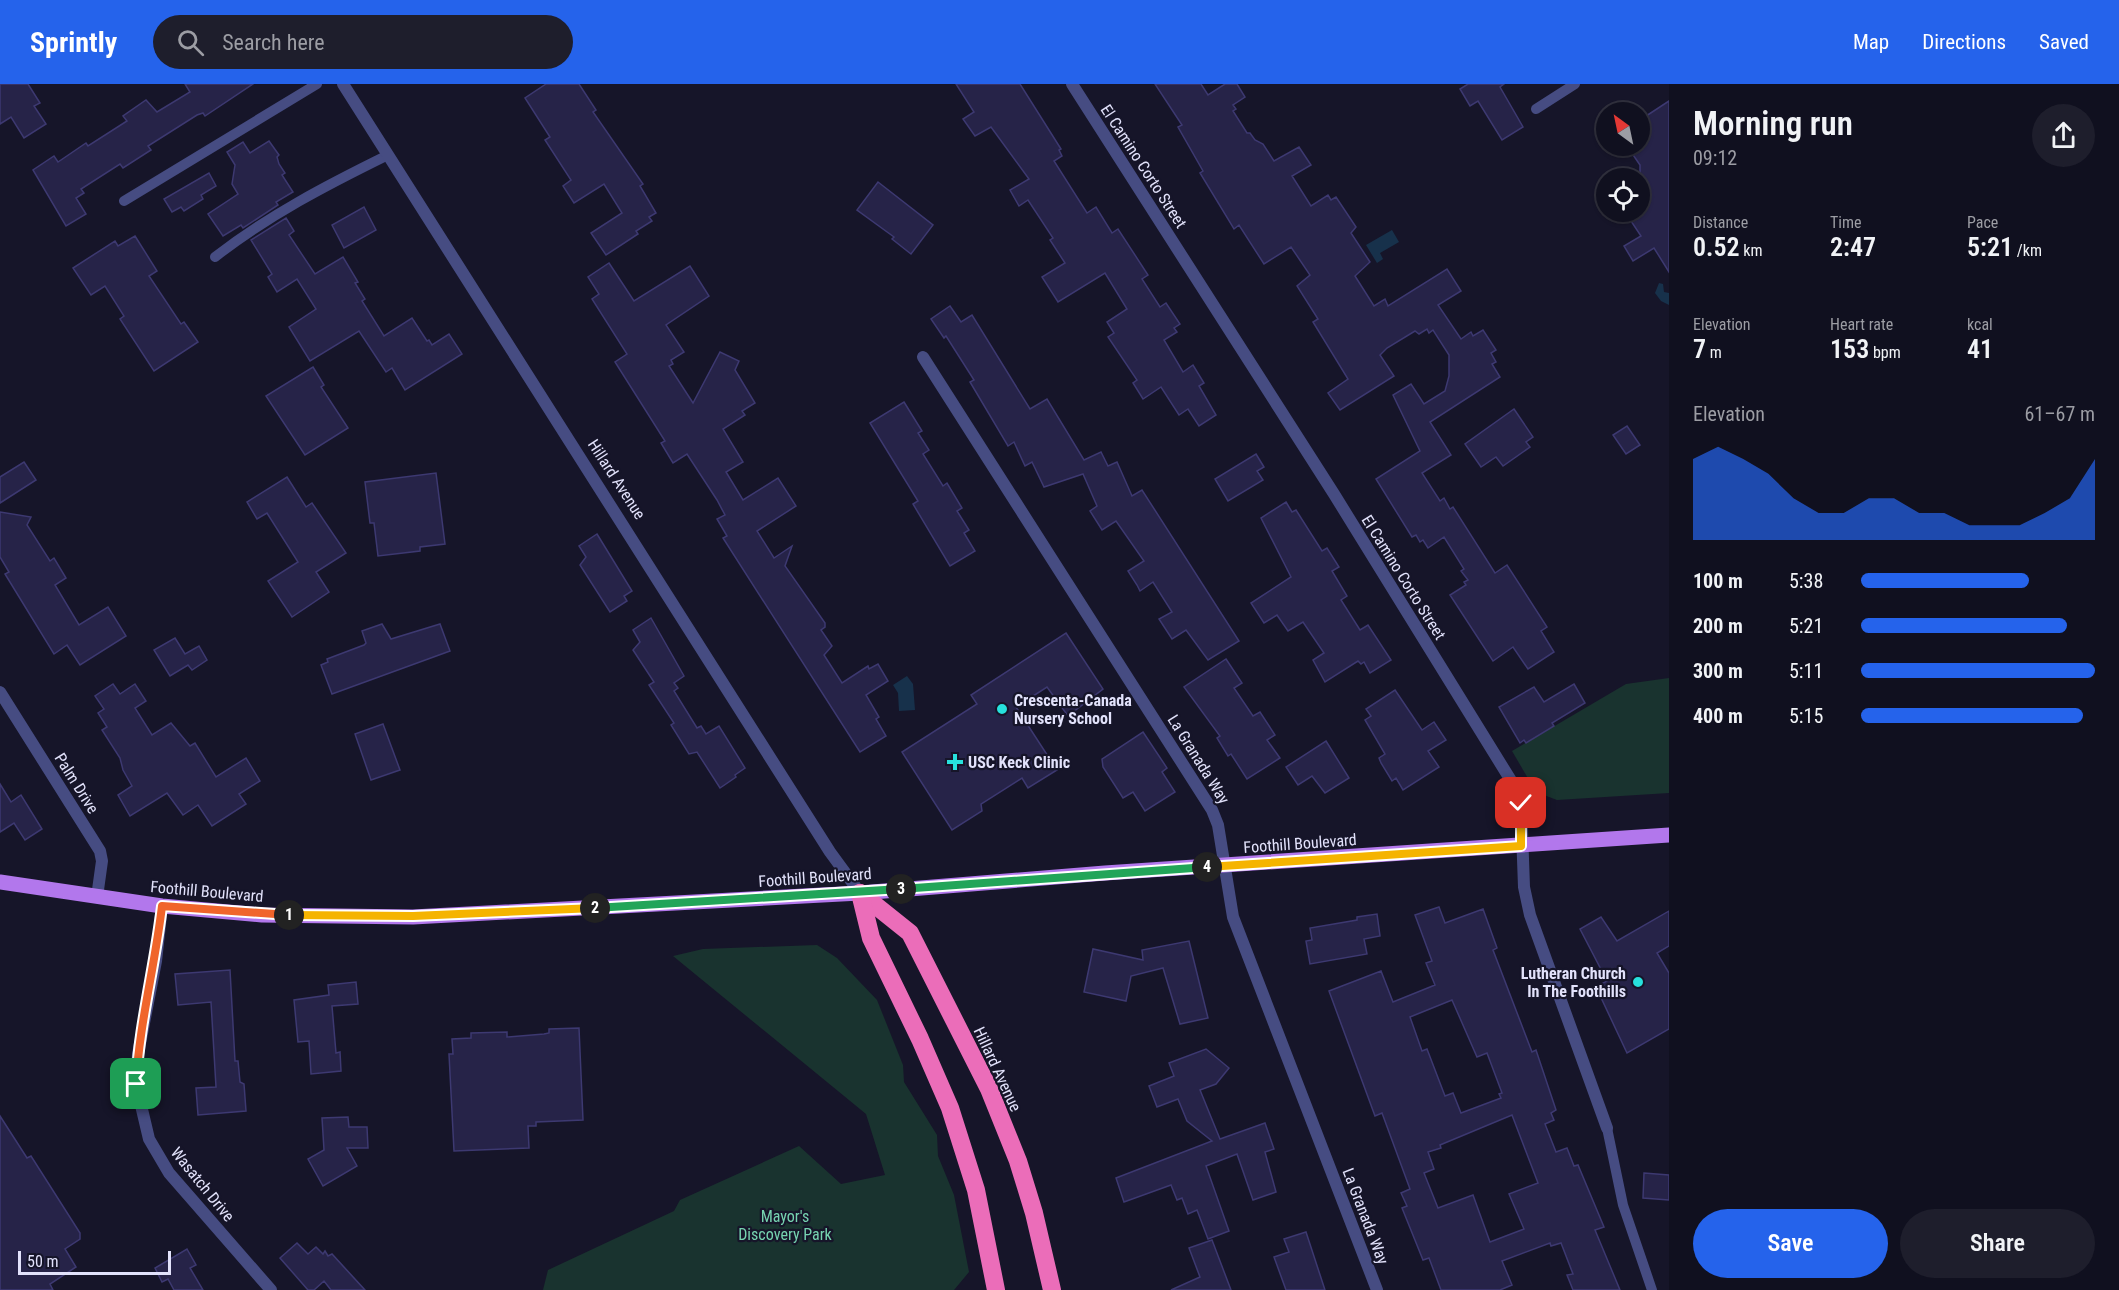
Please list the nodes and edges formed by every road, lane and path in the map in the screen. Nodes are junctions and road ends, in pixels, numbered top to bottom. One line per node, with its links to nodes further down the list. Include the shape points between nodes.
1 (317, 84): 7 (lane)
2 (343, 84): 6 (street, Hillard Avenue)
3 (1072, 84): 12 (street, El Camino Corto Street, via 1515,787 1521,803)
4 (1575, 84): 5 (lane)
5 (1536, 109)
6 (388, 155): 8 (lane, via 295,202 253,227); 15 (street, Hillard Avenue, via 830,852)
7 (124, 201)
8 (215, 257)
9 (923, 357): 13 (street, La Granada Way, via 1212,810)
10 (0, 693): 16 (street, Palm Drive, via 100,851)
11 (1669, 835): 12 (main road, Foothill Boulevard)
12 (1521, 846): 13 (main road, Foothill Boulevard); 18 (street, El Camino Corto Street, via 1524,893 1530,915)
13 (1223, 866): 15 (main road, Foothill Boulevard); 22 (street, La Granada Way, via 1233,917)
14 (0, 882): 16 (main road, Foothill Boulevard)
15 (860, 893): 17 (main road, Foothill Boulevard, via 413,916 262,915); 20 (highway, Hillard Avenue, via 871,938 950,1108 976,1190); 21 (highway, Hillard Avenue, via 910,933 989,1089 1024,1181)
16 (97, 897): 17 (main road, Foothill Boulevard)
17 (162, 906): 19 (street, Wasatch Drive, via 136,1084 148,1139 169,1173)
18 (1607, 1128): 23 (lane, via 1623,1205)
19 (271, 1290)
20 (996, 1290)
21 (1052, 1290)
22 (1377, 1290)
23 (1652, 1290)

